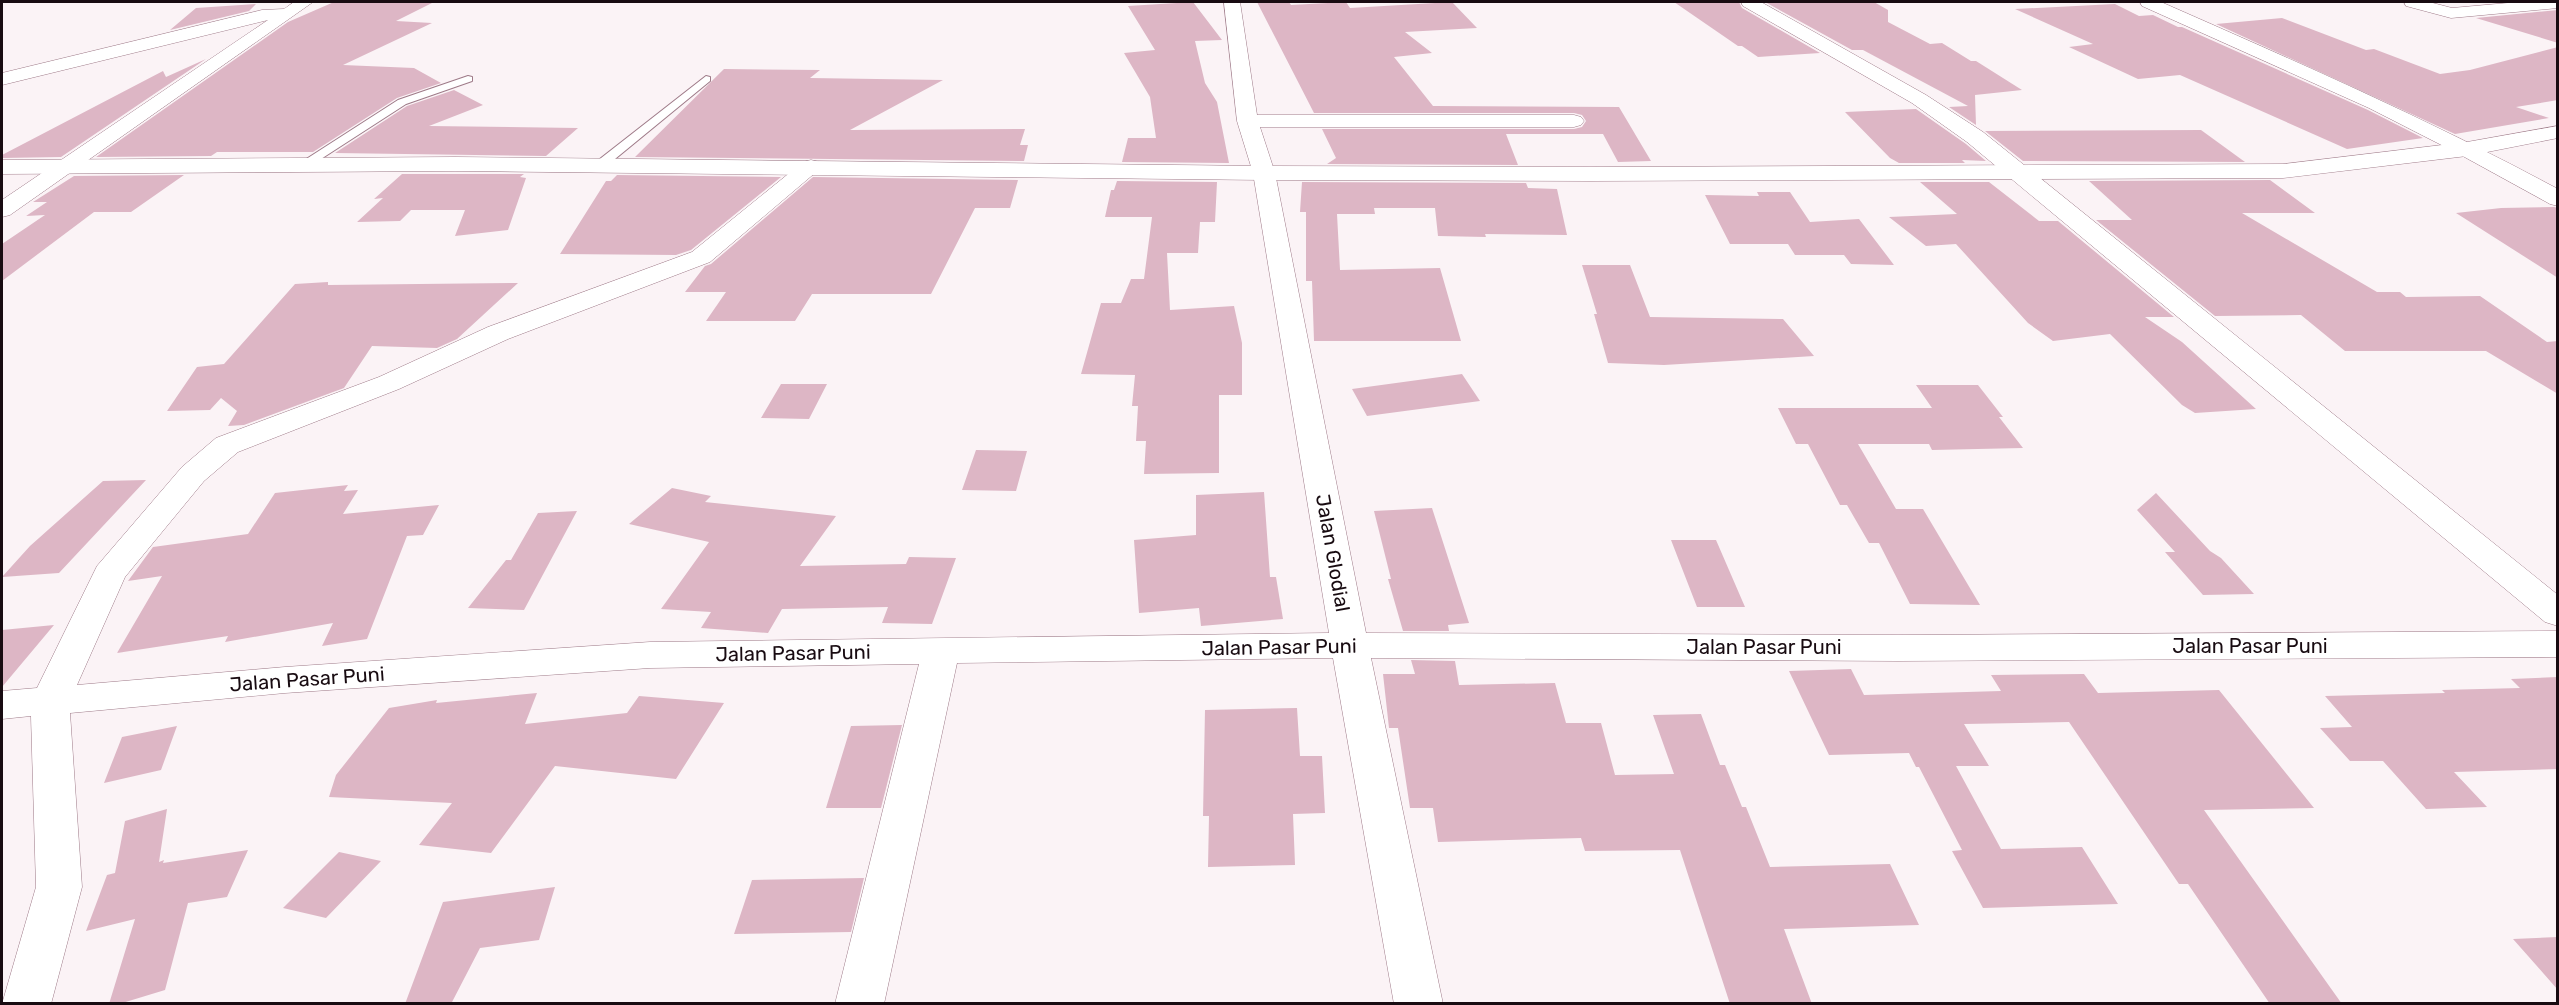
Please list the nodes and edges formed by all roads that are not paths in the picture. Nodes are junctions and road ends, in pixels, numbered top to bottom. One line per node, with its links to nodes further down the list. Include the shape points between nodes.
1 (305, 2): 7 (street)
2 (1232, 2): 12 (street, Jalan Glodial)
3 (1749, 2): 21 (street, via 1919,99)
4 (2148, 2): 14 (street)
5 (2412, 2): 6 (street, via 2451,13)
6 (2558, 3)
7 (288, 13): 8 (street, via 262,15); 18 (street)
8 (2, 79)
9 (468, 79): 15 (lane, via 402,102)
10 (706, 80): 16 (lane)
11 (1574, 120): 12 (street)
12 (1247, 121): 20 (street, Jalan Glodial)
13 (2558, 132): 14 (street)
14 (2467, 149): 21 (street, via 2283,171); 22 (street)
15 (303, 165): 16 (street); 18 (street)
16 (600, 165): 19 (street)
17 (2, 167): 18 (street)
18 (67, 167): 23 (street)
19 (812, 167): 20 (street); 28 (street, via 700,257 498,333 389,384 227,445 193,474 108,574)
20 (1264, 173): 21 (street); 26 (street, Jalan Glodial)
21 (2019, 173): 24 (street)
22 (2558, 199)
23 (2, 210)
24 (2558, 614)
25 (2558, 644): 26 (street, Jalan Pasar Puni, via 1910,648)
26 (1350, 645): 27 (street, Jalan Pasar Puni); 32 (street, Jalan Glodial)
27 (941, 651): 28 (street, Jalan Pasar Puni, via 650,655); 31 (street)
28 (50, 700): 29 (street, Jalan Pasar Puni); 30 (street, via 59,887)
29 (2, 705)
30 (26, 1004)
31 (859, 1004)
32 (1419, 1004)

